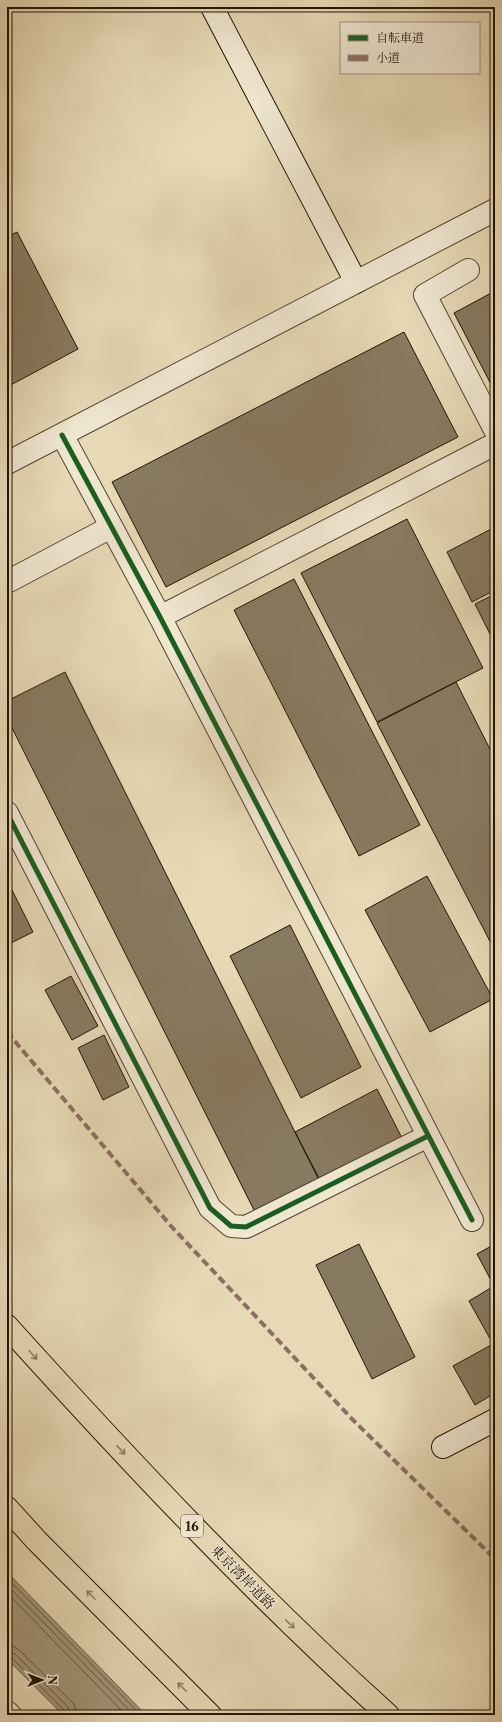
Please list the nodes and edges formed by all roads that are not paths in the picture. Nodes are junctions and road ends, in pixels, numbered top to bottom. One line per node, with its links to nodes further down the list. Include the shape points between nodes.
1 (212, 7): 4 (street)
2 (495, 210): 4 (street)
3 (468, 270): 5 (street, via 425,295)
4 (356, 282): 6 (street)
5 (495, 430)
6 (62, 435): 8 (street); 9 (street)
7 (495, 444): 11 (street)
8 (7, 463)
9 (111, 527): 10 (street); 11 (street)
10 (7, 582)
11 (160, 617): 13 (street)
12 (7, 813): 13 (street, via 210,1208 231,1226 246,1227)
13 (428, 1136): 14 (street)
14 (472, 1220)
15 (7, 1326): 22 (highway, 東京湾岸道路 / 16, one-way to 22, via 229,1564)
16 (495, 1420): 17 (street)
17 (443, 1447)
18 (7, 1508): 21 (highway, one-way to 18)
19 (7, 1712): 20 (street)
20 (10, 1715)
21 (210, 1715)
22 (388, 1715)

